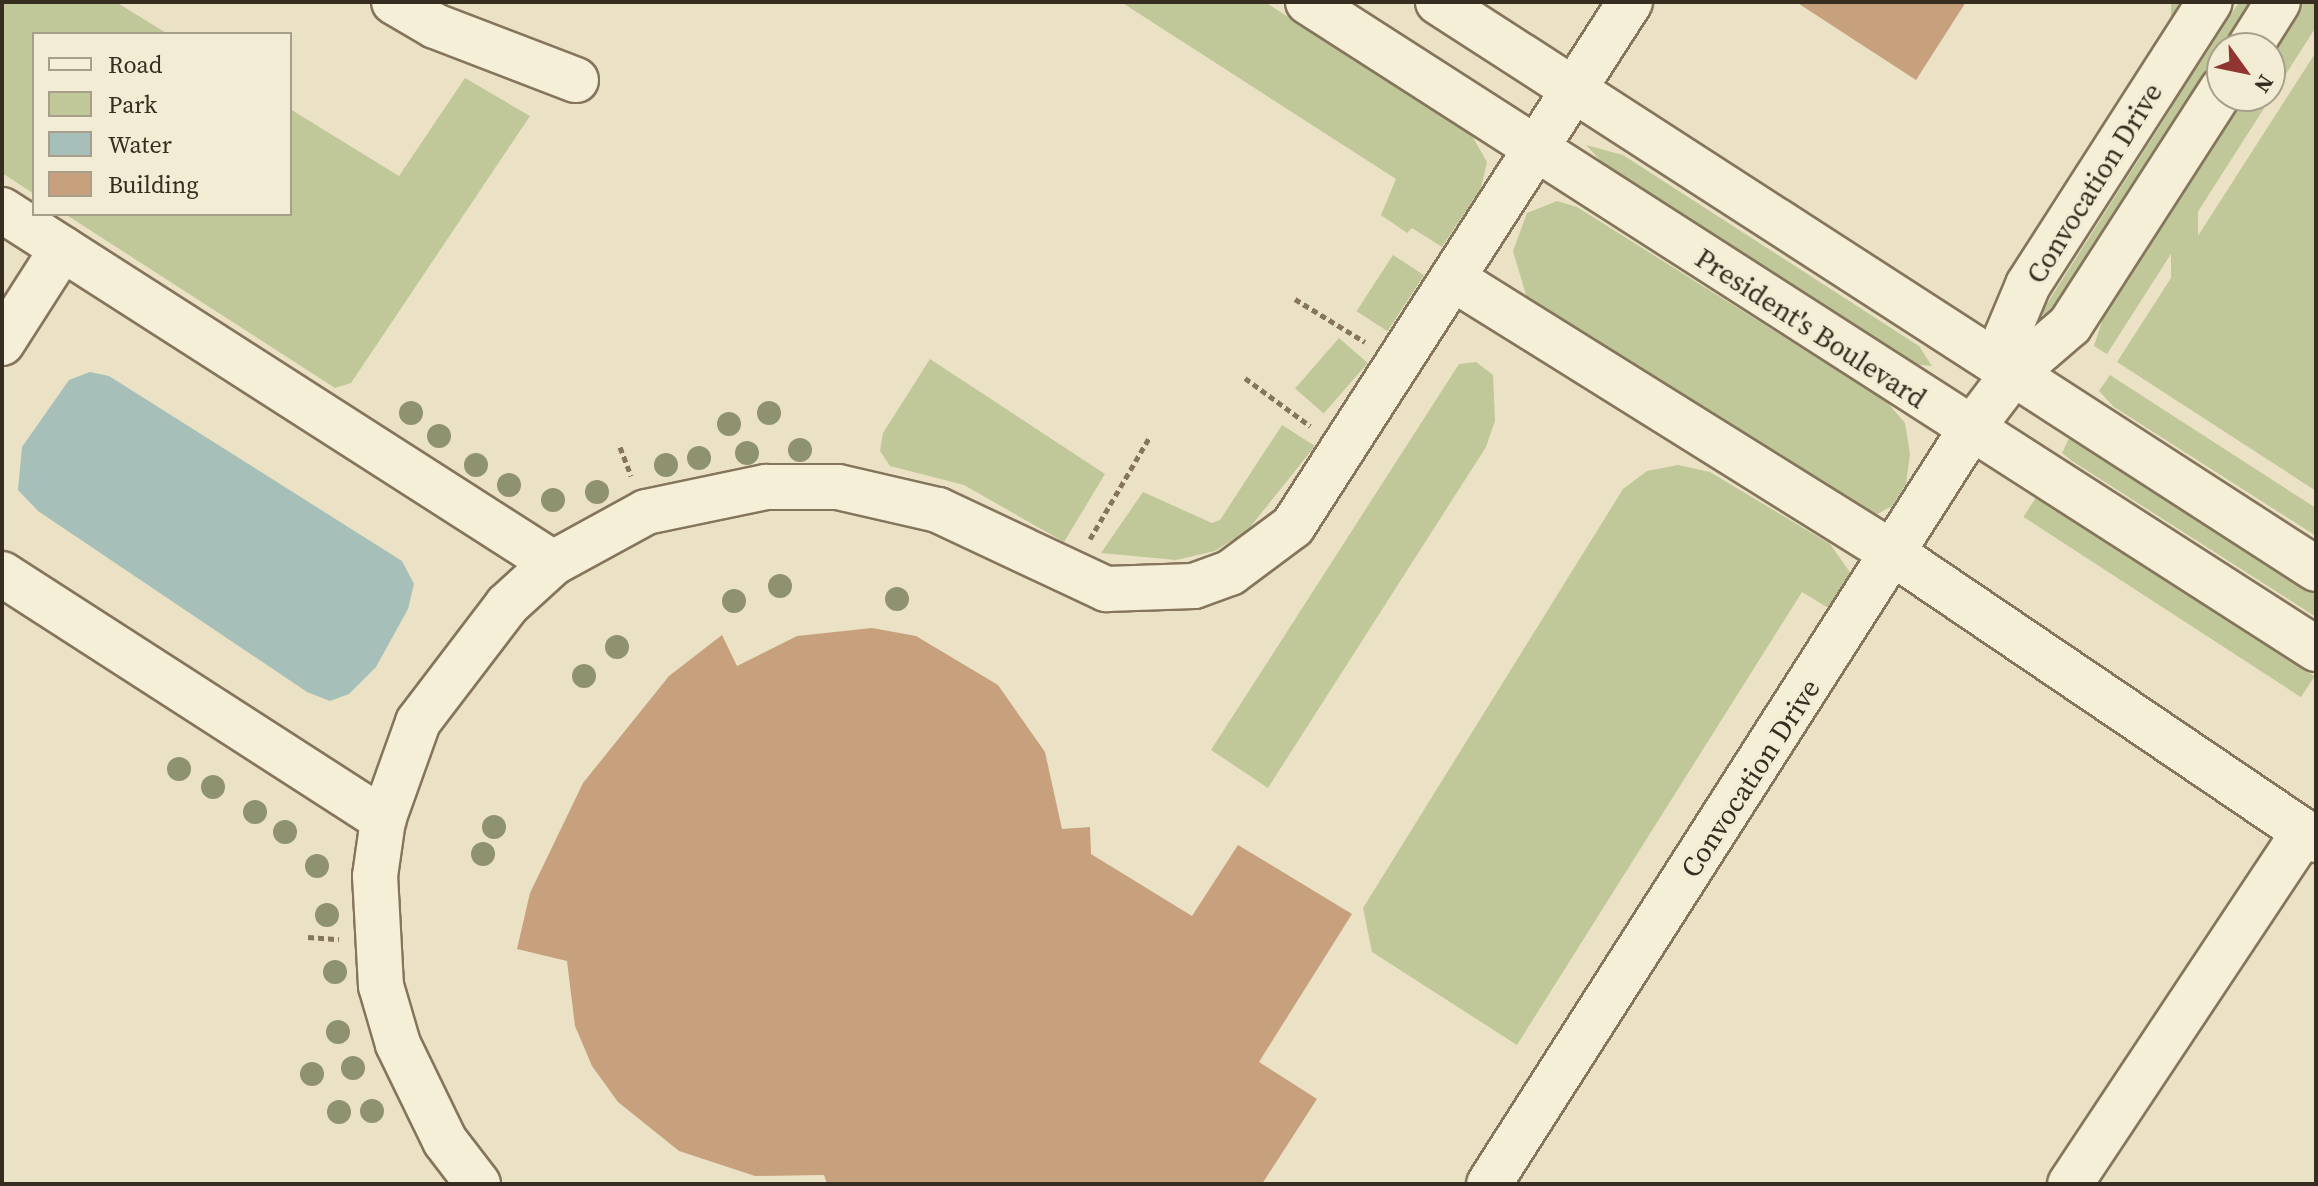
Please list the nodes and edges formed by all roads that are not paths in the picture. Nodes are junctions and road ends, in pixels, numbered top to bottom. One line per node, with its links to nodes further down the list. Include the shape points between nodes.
1 (394, 2): 8 (street, via 435,26)
2 (1308, 2): 11 (street, President's Boulevard)
3 (1438, 2): 9 (street)
4 (1630, 2): 9 (street)
5 (2210, 2): 16 (street, Convocation Drive, via 2028,285 2007,335)
6 (2278, 2): 7 (street)
7 (2259, 32)
8 (576, 80)
9 (1574, 90): 11 (street); 16 (street)
10 (2207, 112): 16 (street, Convocation Drive, via 2070,325)
11 (1538, 149): 14 (street); 17 (street, President's Boulevard)
12 (2, 210): 13 (street)
13 (62, 249): 15 (street); 19 (street)
14 (1455, 280): 18 (street); 19 (street, via 1293,526 1230,573 1194,586 1096,587 975,524 838,487 712,494 646,512)
15 (2, 343)
16 (2013, 374): 17 (street, Convocation Drive); 20 (street)
17 (1969, 432): 18 (street, Convocation Drive); 22 (street, President's Boulevard)
18 (1894, 554): 24 (street); 26 (street, Convocation Drive)
19 (553, 563): 23 (street, via 507,605 440,687 418,722)
20 (2316, 569)
21 (2, 574): 23 (street)
22 (2316, 649)
23 (383, 820): 25 (street, via 375,876 381,986 421,1097)
24 (2310, 836): 27 (street)
25 (478, 1184)
26 (1489, 1184)
27 (2070, 1184)

